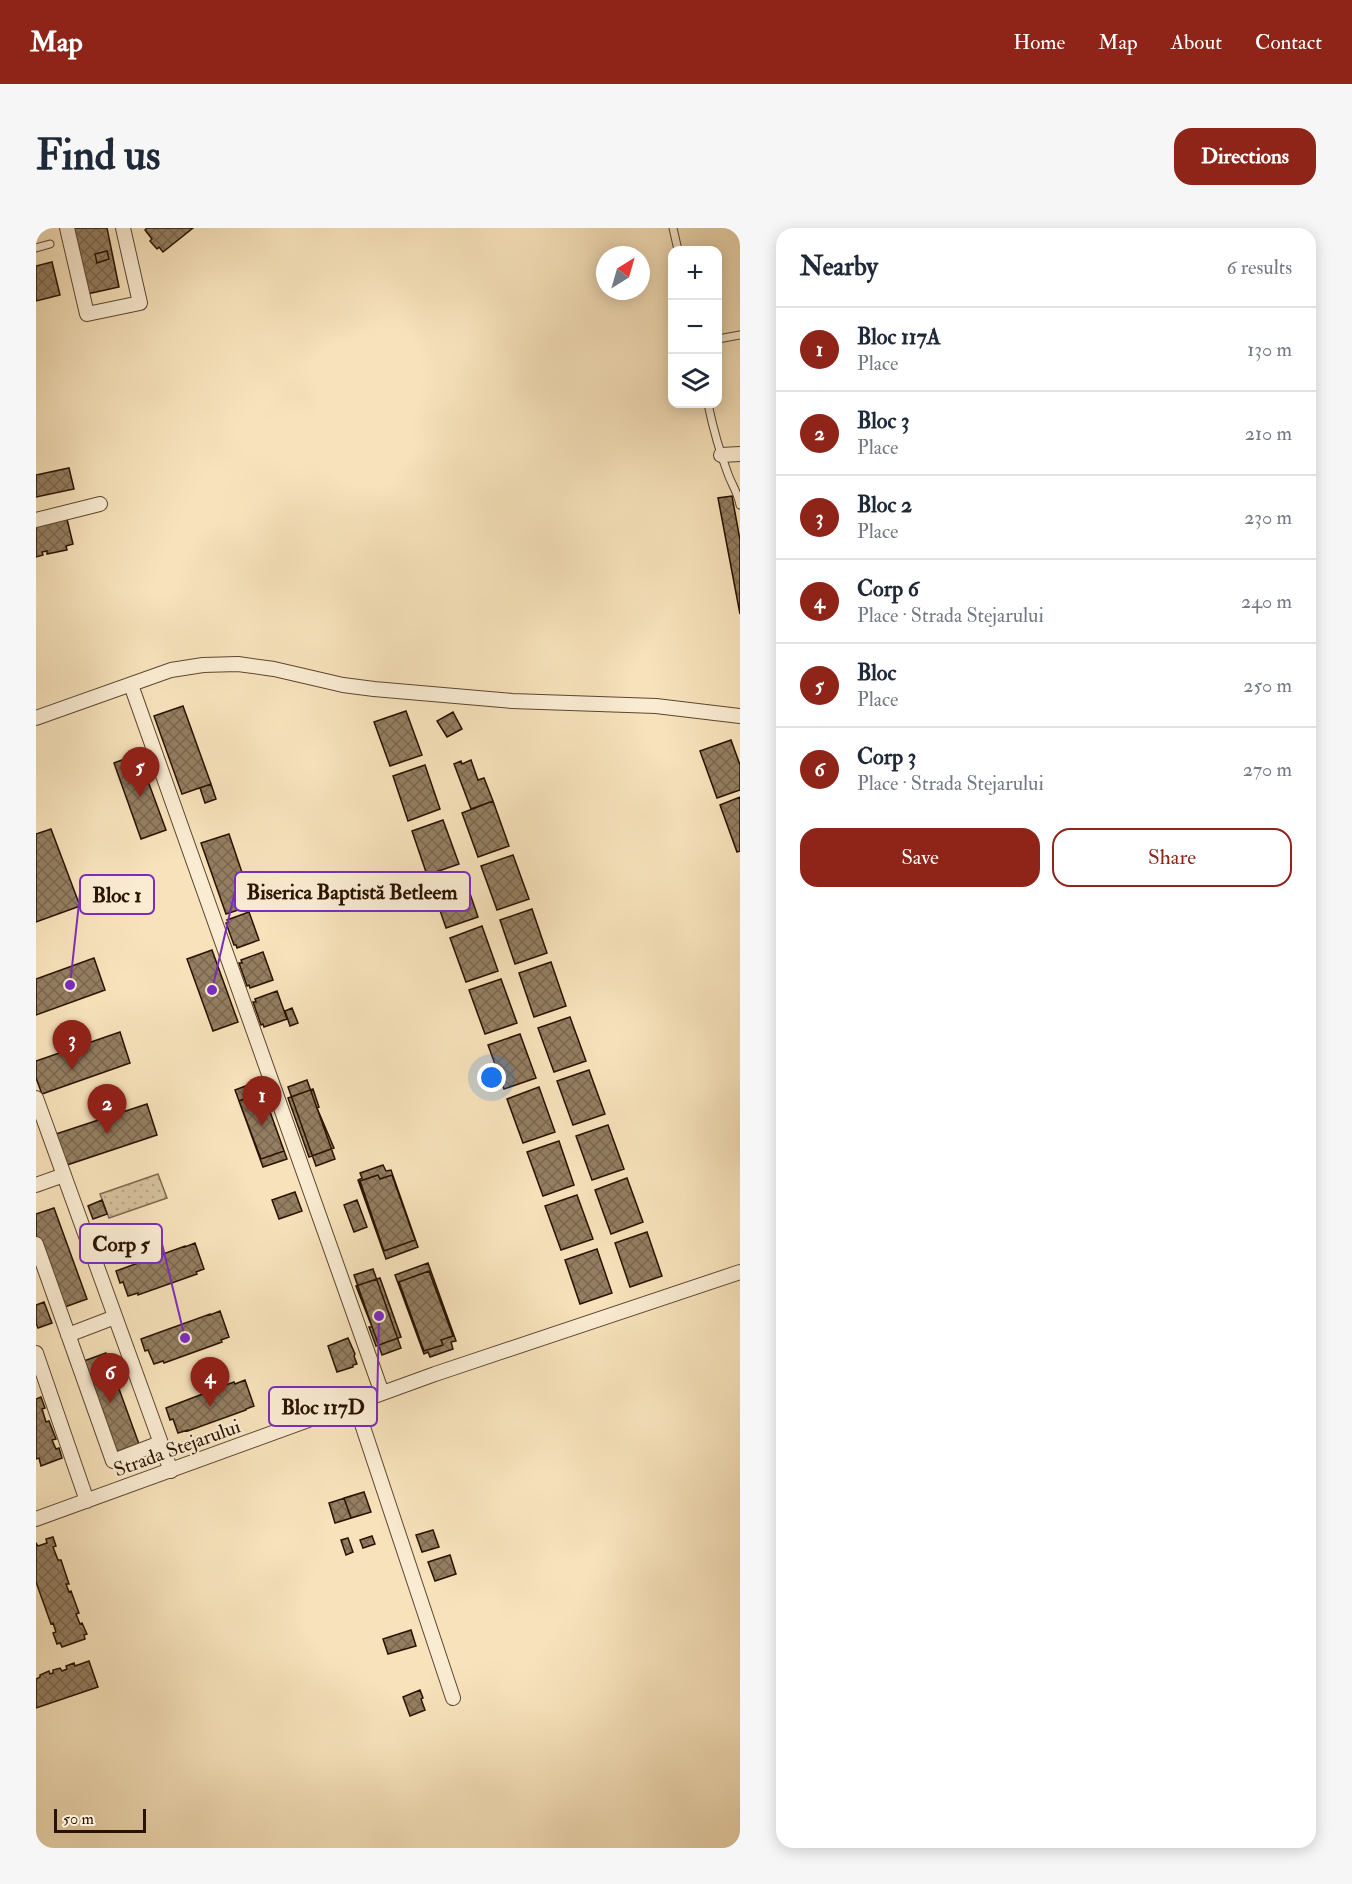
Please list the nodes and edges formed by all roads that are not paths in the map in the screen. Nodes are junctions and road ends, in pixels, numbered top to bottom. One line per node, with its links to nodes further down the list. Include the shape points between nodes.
1 (67, 228): 2 (street, via 87,314 140,303)
2 (123, 228)
3 (674, 228): 5 (lane)
4 (50, 244): 6 (lane)
5 (677, 246)
6 (36, 248)
7 (740, 335): 8 (lane)
8 (722, 338)
9 (709, 408): 11 (lane)
10 (740, 454): 11 (street)
11 (721, 455): 12 (lane)
12 (736, 484): 14 (lane)
13 (100, 504): 15 (street)
14 (740, 505)
15 (36, 520)
16 (131, 685): 17 (street, via 171,670 238,664 374,689 501,700 656,706); 18 (street); 27 (street)
17 (740, 716)
18 (36, 718)
19 (36, 1098): 20 (street)
20 (64, 1175): 21 (street); 24 (street)
21 (36, 1185)
22 (36, 1244): 25 (street)
23 (740, 1272): 27 (street, Strada Stejarului)
24 (115, 1317): 25 (street); 29 (street)
25 (68, 1335): 29 (street, via 113,1461)
26 (36, 1353): 31 (street)
27 (382, 1394): 28 (street, Strada Stejarului)
28 (355, 1403): 30 (street, Strada Stejarului); 33 (street)
29 (160, 1443): 30 (street)
30 (171, 1471): 31 (street, Strada Stejarului)
31 (87, 1501): 32 (street, Strada Stejarului)
32 (36, 1519)
33 (453, 1698)

